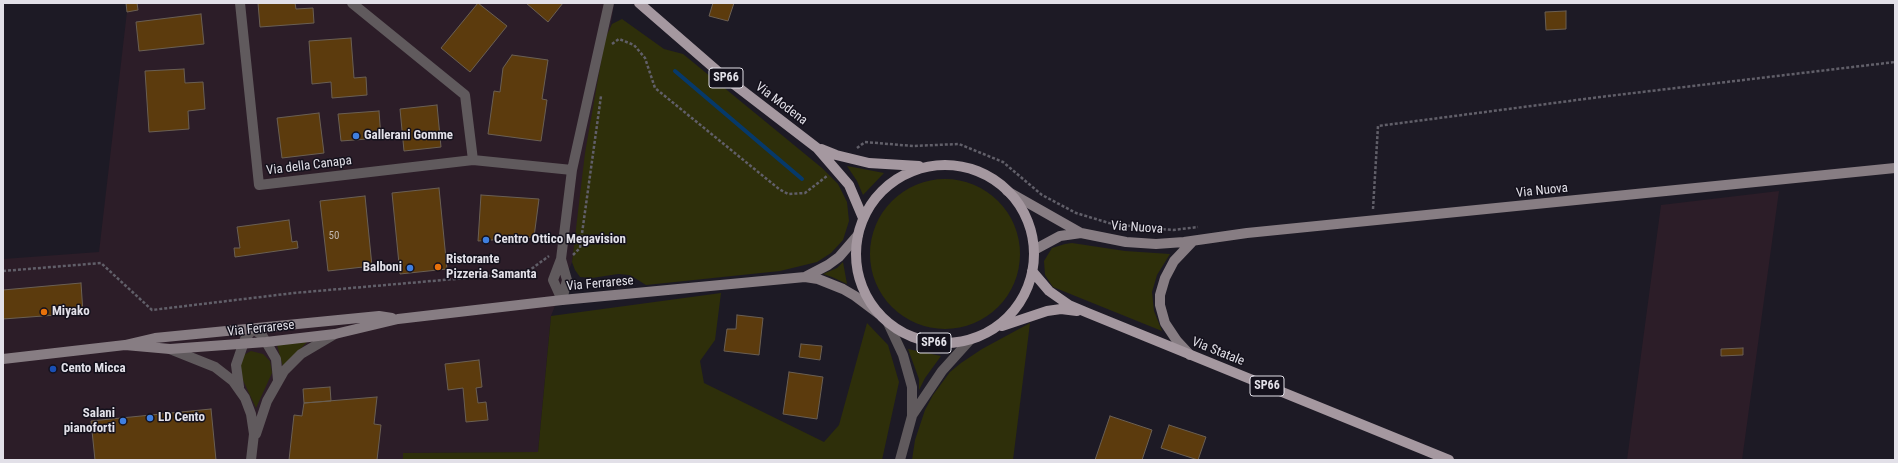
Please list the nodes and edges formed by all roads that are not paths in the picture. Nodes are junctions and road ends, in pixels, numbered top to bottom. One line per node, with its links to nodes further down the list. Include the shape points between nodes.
1 (240, 3): 6 (street, Via della Canapa, via 259,185)
2 (352, 3): 6 (street, via 465,95)
3 (608, 3): 9 (street)
4 (639, 3): 5 (main road, Via Modena / SP66, via 728,80)
5 (817, 148): 7 (main road, Via Modena / SP66, via 847,158 889,166); 11 (main road, Via Modena / SP66, via 849,185)
6 (473, 160): 9 (street, Via della Canapa)
7 (927, 167): 10 (main road, Via Modena / SP66, via 960,166 975,170); 11 (main road, Via Modena / SP66, via 892,182 873,201)
8 (1895, 168): 14 (main road, Via Nuova)
9 (572, 170): 18 (street, via 561,259 553,280)
10 (1008, 191): 12 (main road, Via Nuova); 15 (main road, Via Modena / SP66, via 1028,223)
11 (863, 218): 13 (main road, Via Modena / SP66)
12 (1081, 234): 14 (main road, Via Nuova, via 1136,243); 15 (main road, Via Nuova, via 1060,236)
13 (858, 235): 17 (main road, Via Ferrarese, via 839,257); 20 (main road, Via Modena / SP66, via 858,276 866,297)
14 (1192, 241): 31 (main road, via 1174,261 1160,295 1165,323)
15 (1034, 250): 16 (main road, Via Modena / SP66)
16 (1032, 270): 19 (main road, Via Statale / SP66, via 1054,294 1069,305); 24 (main road, Via Modena / SP66, via 1029,285 1020,303 1003,323)
17 (805, 277): 18 (main road, Via Ferrarese); 20 (main road, Via Ferrarese, via 843,289)
18 (562, 300): 21 (main road, Via Ferrarese)
19 (1088, 313): 24 (main road, Via Statale / SP66, via 1047,311); 31 (main road, Via Statale / SP66)
20 (879, 314): 22 (main road, Via Modena / SP66)
21 (398, 319): 23 (main road, Via Ferrarese, via 379,316); 25 (main road, Via Ferrarese)
22 (888, 324): 26 (main road, Via Modena / SP66, via 921,341 952,344); 35 (street, via 908,372 912,393)
23 (253, 329): 27 (street, via 262,335); 28 (street); 29 (main road, Via Ferrarese, via 155,338)
24 (994, 329): 26 (main road, Via Modena / SP66)
25 (335, 334): 27 (main road, Via Ferrarese); 33 (street, via 301,354)
26 (970, 340): 35 (street, via 942,371)
27 (266, 342): 28 (main road, Via Ferrarese); 33 (street, via 276,359)
28 (243, 344): 30 (main road, Via Ferrarese); 34 (street, via 236,365)
29 (125, 345): 30 (main road, Via Ferrarese); 32 (main road, Via Ferrarese)
30 (170, 349): 34 (street, via 215,367 233,381)
31 (1190, 355): 38 (main road, Via Statale / SP66)
32 (3, 359)
33 (278, 380): 36 (street, via 262,414)
34 (241, 393): 36 (street, via 253,425)
35 (912, 416): 37 (street)
36 (252, 455)
37 (900, 460)
38 (1449, 460)

